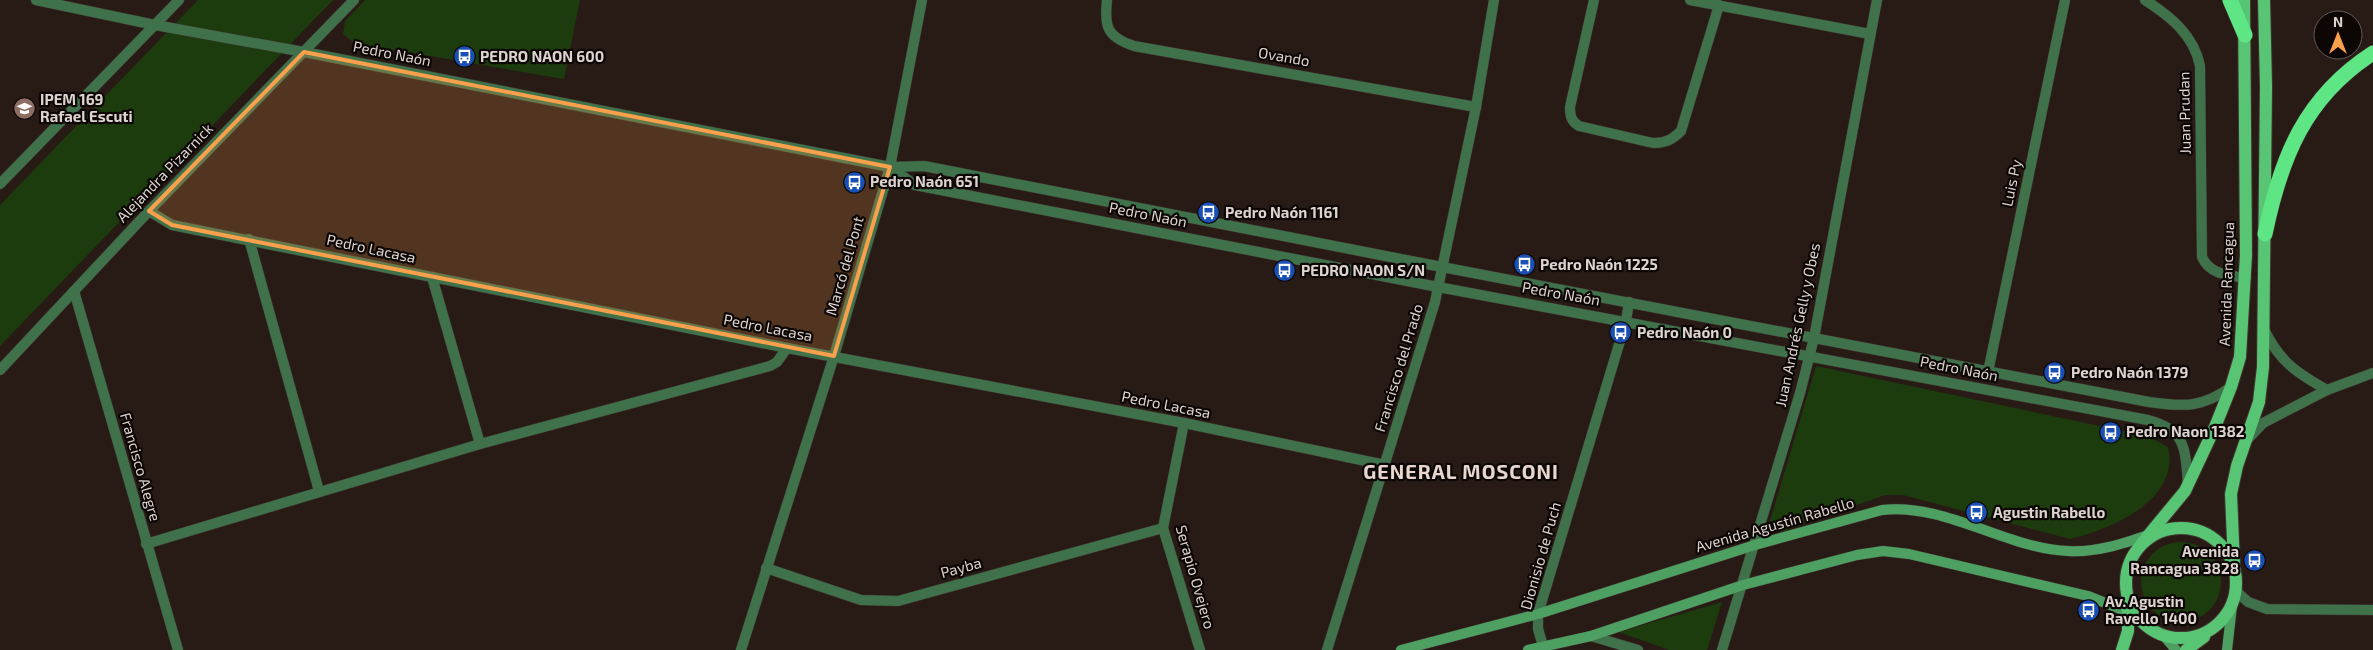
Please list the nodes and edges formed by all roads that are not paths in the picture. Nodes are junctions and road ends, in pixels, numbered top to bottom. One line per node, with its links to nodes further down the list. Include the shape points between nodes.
1 (36, 0): 16 (street, Pedro Naón)
2 (179, 0): 16 (street)
3 (354, 0): 19 (street, Alejandra Pizarnick)
4 (922, 0): 22 (street, Marcó del Pont)
5 (1108, 0): 21 (street, Ovando, via 1106,14 1111,35 1134,46)
6 (1494, 0): 21 (street, Francisco del Prado)
7 (1594, 0): 15 (street, via 1570,116 1579,126 1653,143 1664,143 1681,131)
8 (1690, 0): 15 (street)
9 (1877, 0): 17 (street, Juan Andrés Gelly y Obes)
10 (2065, 0): 40 (street, Luis Py)
11 (2146, 0): 29 (street, Juan Prudan, via 2178,25 2192,42 2198,56 2201,247 2205,265 2222,274)
12 (2230, 0): 18 (highway)
13 (2244, 0): 18 (main road, Avenida Rancagua)
14 (2264, 0): 25 (main road)
15 (1719, 5): 17 (street)
16 (155, 25): 19 (street, Pedro Naón); 23 (street)
17 (1870, 34): 35 (street, Juan Andrés Gelly y Obes)
18 (2245, 35): 29 (main road, Avenida Rancagua)
19 (304, 52): 22 (street, Pedro Naón); 24 (street, Alejandra Pizarnick)
20 (2373, 53): 25 (highway, via 2335,84 2304,122 2281,168)
21 (1476, 106): 27 (street, Francisco del Prado)
22 (890, 166): 27 (street, Pedro Naón, via 924,166); 30 (street, Pedro Naón, via 915,185); 38 (street, Marcó del Pont)
23 (0, 184)
24 (149, 211): 26 (street, Pedro Lacasa, via 172,225); 31 (street, Alejandra Pizarnick)
25 (2265, 234): 34 (main road)
26 (249, 239): 28 (street, Pedro Lacasa); 49 (street)
27 (1442, 268): 30 (street, Francisco del Prado); 32 (street, Pedro Naón)
28 (432, 277): 36 (street, Pedro Lacasa); 46 (street)
29 (2246, 278): 42 (main road, Avenida Rancagua, via 2240,357)
30 (1438, 287): 33 (street, Pedro Naón); 47 (street, Francisco del Prado)
31 (74, 291): 39 (street, Alejandra Pizarnick); 52 (street, Francisco Alegre)
32 (1629, 302): 33 (street, Dionisio de Puch); 35 (street, Pedro Naón)
33 (1626, 321): 37 (street, Pedro Naón); 61 (street, Dionisio de Puch)
34 (2264, 330): 43 (street, via 2273,348 2289,367); 45 (main road, via 2259,402)
35 (1814, 338): 37 (street, Juan Andrés Gelly y Obes); 40 (street, Pedro Naón)
36 (787, 348): 38 (street, Pedro Lacasa); 46 (street, via 770,366)
37 (1809, 355): 48 (street, Pedro Naón, via 2159,423 2182,441); 53 (street, Juan Andrés Gelly y Obes)
38 (834, 356): 44 (street, Pedro Lacasa); 55 (street, Marcó del Pont)
39 (0, 370)
40 (1988, 372): 42 (street, Pedro Naón, via 2173,405 2201,404)
41 (2373, 373): 43 (street)
42 (2231, 387): 48 (main road, Avenida Rancagua)
43 (2327, 390): 45 (street, via 2264,423)
44 (1184, 423): 47 (street, Pedro Lacasa); 50 (street, Serapio Ovejero)
45 (2244, 443): 54 (main road, via 2231,494)
46 (480, 444): 49 (street)
47 (1386, 465): 71 (street, Francisco del Prado)
48 (2188, 485): 51 (main road, Avenida Rancagua, via 2177,503)
49 (320, 490): 52 (street)
50 (1163, 528): 55 (street, Payba, via 898,601 861,600); 70 (street, Serapio Ovejero)
51 (2144, 539): 53 (main road, Avenida Agustín Rabello, via 2100,549 2068,551 2027,544 1935,514 1899,508 1864,514); 54 (main road, via 2160,531 2182,527 2204,532 2222,545); 58 (main road, via 2129,562)
52 (146, 544): 68 (street, Francisco Alegre)
53 (1755, 545): 56 (street, Juan Andrés Gelly y Obes); 61 (main road, Avenida Agustín Rabello)
54 (2234, 564): 57 (main road)
55 (766, 568): 69 (street, Marcó del Pont)
56 (1743, 585): 62 (main road, via 1883,551 2053,587 2107,603); 65 (main road); 75 (street, Juan Andrés Gelly y Obes)
57 (2236, 592): 59 (main road); 60 (street, via 2248,602 2267,609)
58 (2128, 596): 62 (main road); 63 (main road)
59 (2232, 606): 64 (main road); 79 (main road)
60 (2373, 610)
61 (1538, 614): 67 (street, Dionisio de Puch); 72 (main road, Avenida Agustín Rabello)
62 (2128, 614): 63 (main road); 76 (main road, via 2128,631)
63 (2144, 624): 66 (main road)
64 (2214, 628): 66 (main road, via 2190,638); 78 (main road)
65 (1591, 636): 67 (main road); 74 (street)
66 (2164, 636): 77 (main road)
67 (1543, 646): 73 (main road)
68 (178, 650)
69 (741, 650)
70 (1200, 650)
71 (1327, 650)
72 (1401, 650)
73 (1528, 650)
74 (1638, 650)
75 (1722, 650)
76 (2122, 650)
77 (2176, 650)
78 (2186, 650)
79 (2226, 650)

